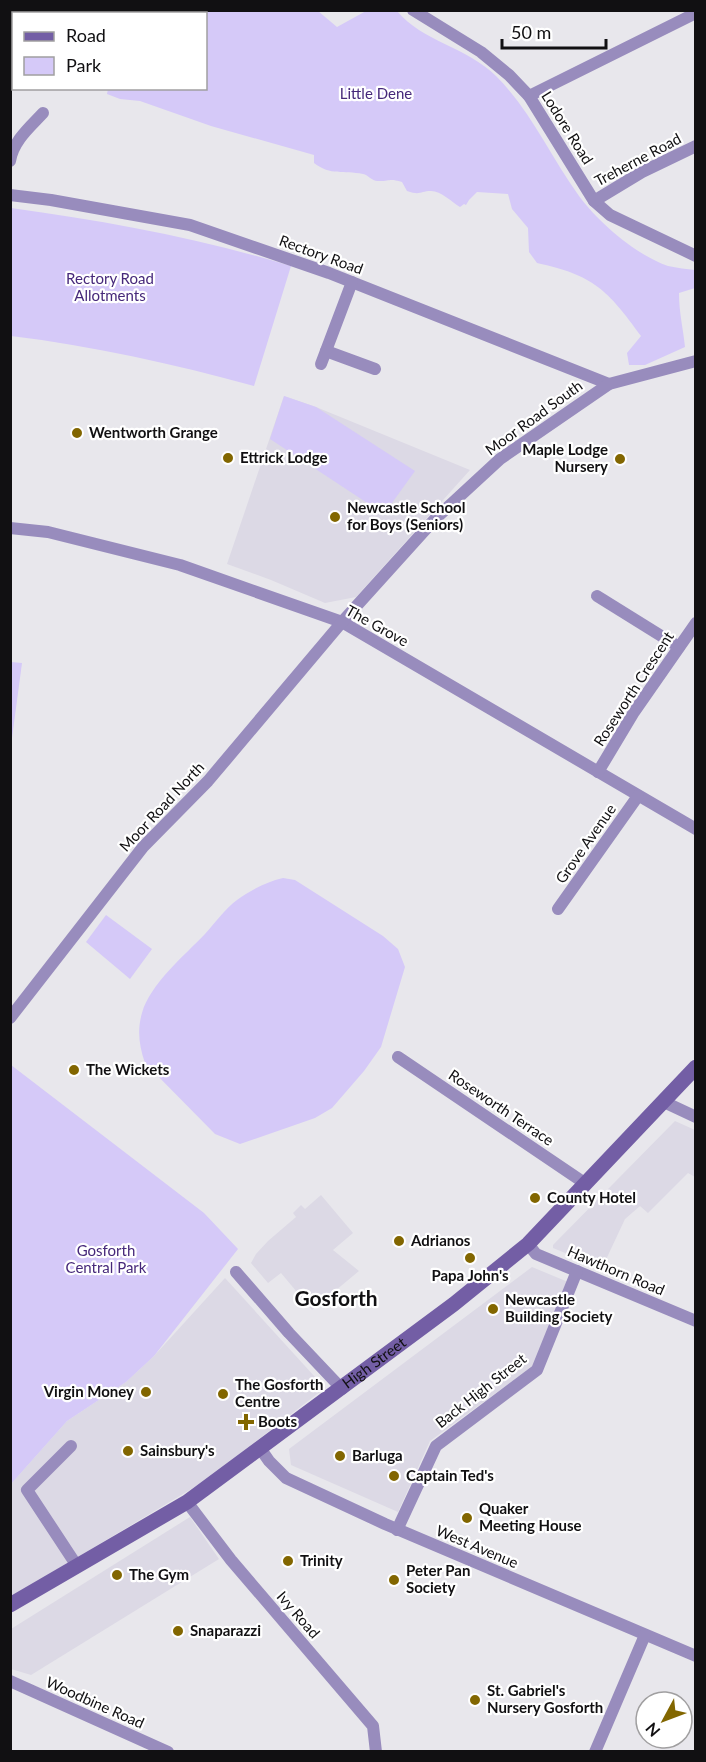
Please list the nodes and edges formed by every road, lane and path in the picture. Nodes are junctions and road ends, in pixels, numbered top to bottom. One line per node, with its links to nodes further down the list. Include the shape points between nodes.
1 (422, 12): 3 (street, Lodore Road, via 481,52)
2 (696, 14): 3 (street)
3 (529, 96): 8 (street, Lodore Road)
4 (44, 113): 6 (street, via 18,140)
5 (696, 146): 8 (street, Treherne Road)
6 (10, 161)
7 (10, 195): 10 (street, Rectory Road, via 190,225)
8 (594, 201): 9 (street, Lodore Road, via 610,215)
9 (696, 256)
10 (352, 282): 11 (street); 15 (street, Rectory Road)
11 (326, 351): 13 (street); 14 (street)
12 (696, 362): 15 (street, Moor Road South)
13 (321, 364)
14 (375, 369)
15 (609, 384): 18 (street, Moor Road South, via 500,459 435,519)
16 (10, 528): 18 (street, The Grove, via 48,532 180,565)
17 (597, 596): 20 (street)
18 (342, 622): 21 (street, The Grove); 25 (street, Moor Road North, via 208,781 143,847)
19 (696, 623): 20 (street, Roseworth Crescent)
20 (679, 647): 21 (street, Roseworth Crescent)
21 (598, 772): 22 (street, The Grove)
22 (638, 796): 23 (street, The Grove); 24 (street, Grove Avenue)
23 (696, 829)
24 (558, 909)
25 (10, 1018)
26 (398, 1057): 30 (street, Roseworth Terrace)
27 (696, 1067): 28 (main road, High Street)
28 (664, 1102): 29 (street); 30 (main road, High Street)
29 (696, 1117)
30 (586, 1184): 31 (main road, High Street)
31 (528, 1244): 32 (street, Hawthorn Road, via 536,1254); 35 (main road, High Street)
32 (577, 1271): 34 (street, Hawthorn Road); 39 (street, Back High Street, via 537,1370 435,1446)
33 (236, 1272): 35 (street)
34 (696, 1321)
35 (342, 1389): 37 (main road, High Street)
36 (71, 1446): 40 (street, via 27,1490)
37 (260, 1448): 38 (main road, High Street); 39 (street, West Avenue, via 286,1478)
38 (187, 1502): 40 (main road, High Street); 46 (street, Ivy Road, via 231,1560 373,1726)
39 (397, 1530): 42 (street, West Avenue)
40 (76, 1566): 41 (main road, High Street)
41 (10, 1605)
42 (645, 1635): 43 (street, West Avenue); 47 (street)
43 (696, 1656)
44 (10, 1681): 45 (street, Woodbine Road)
45 (168, 1752)
46 (376, 1752)
47 (595, 1752)

